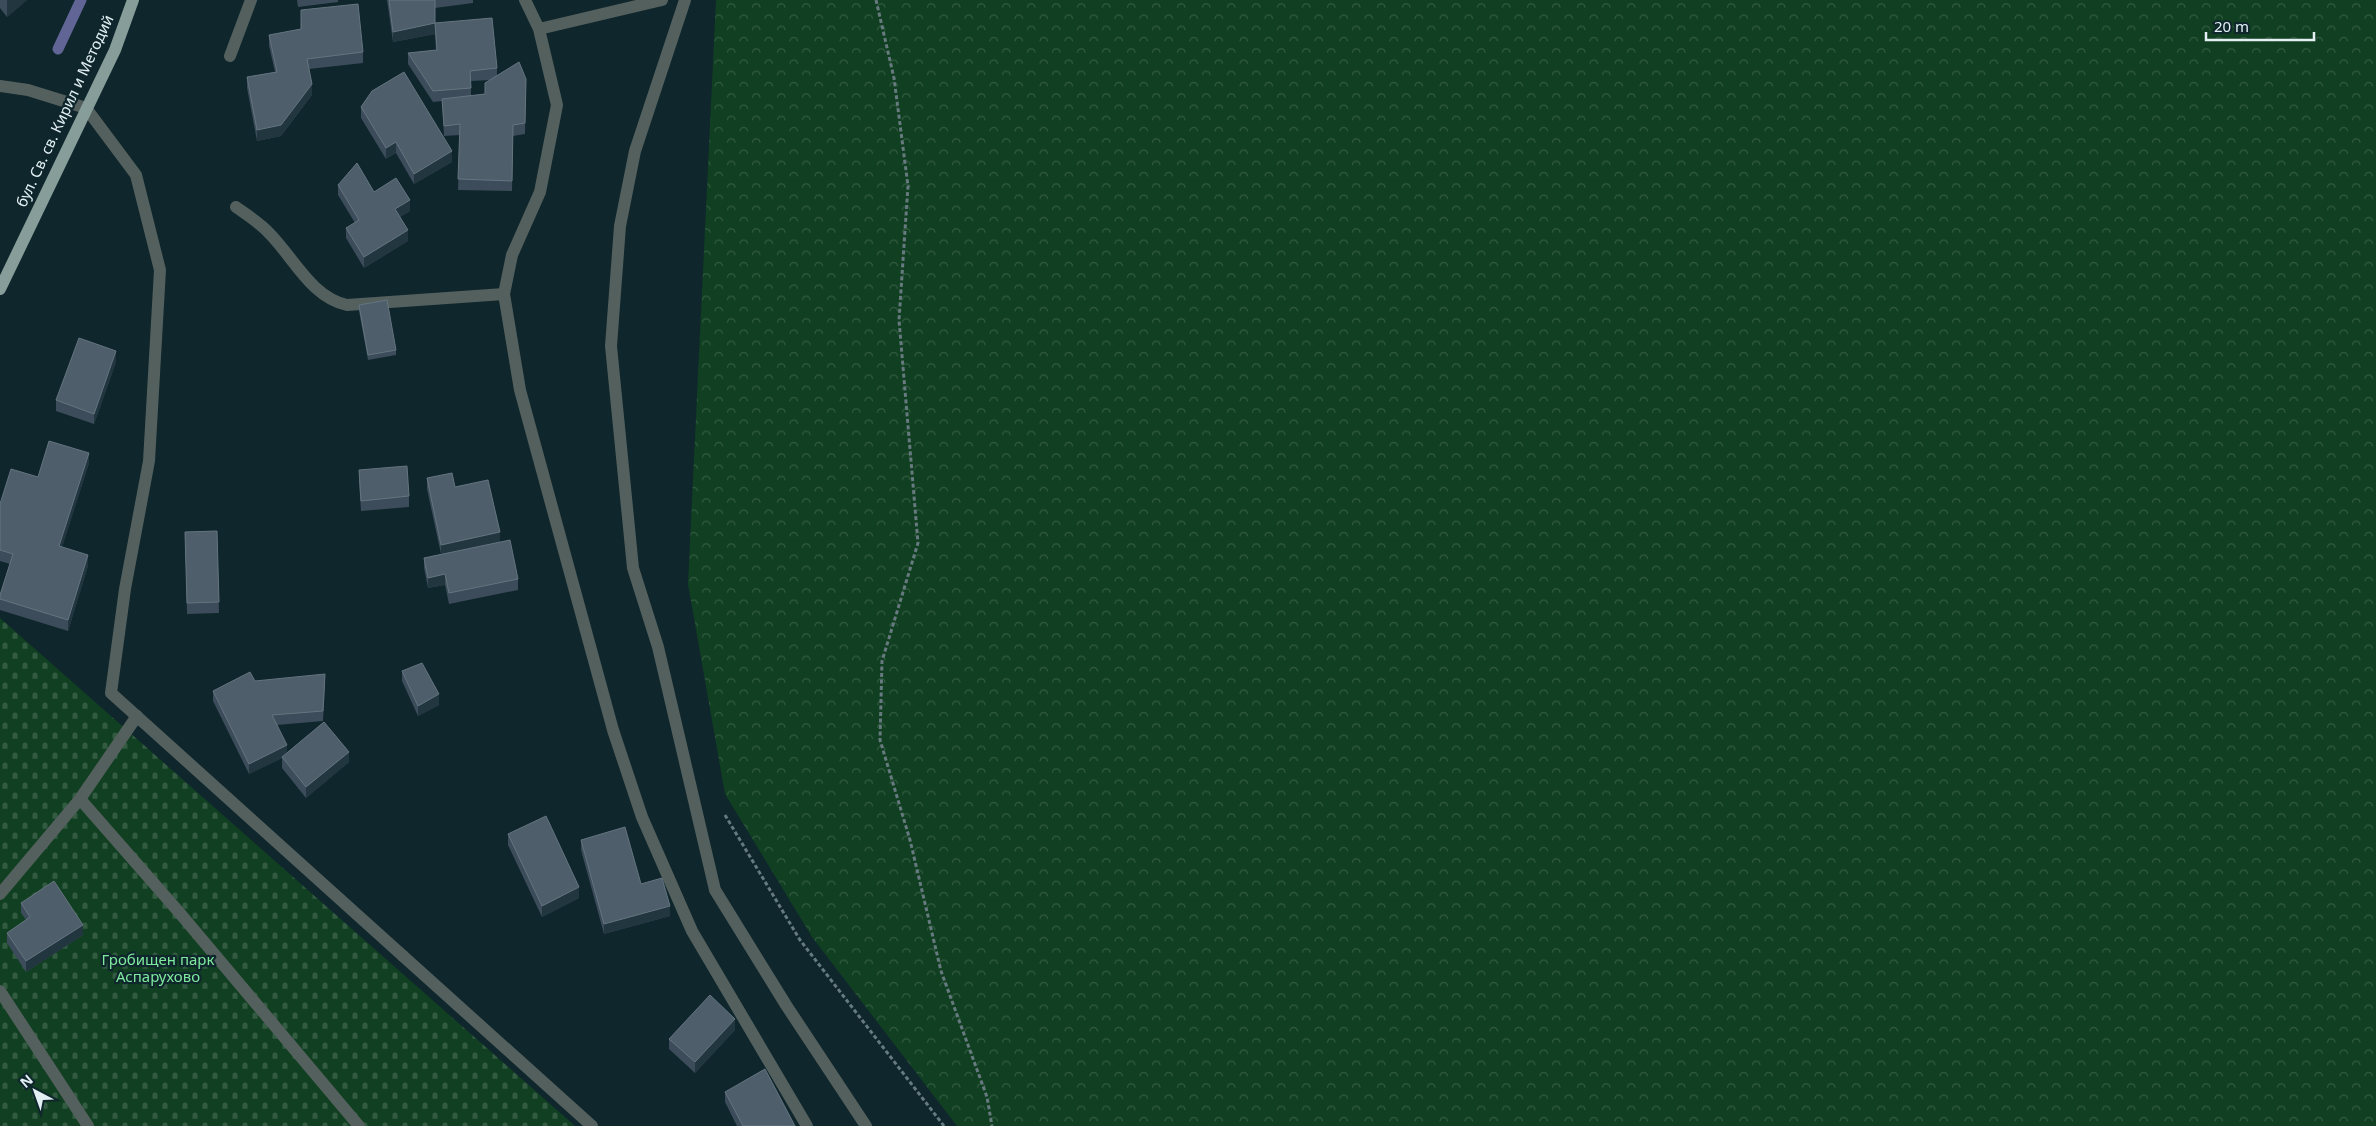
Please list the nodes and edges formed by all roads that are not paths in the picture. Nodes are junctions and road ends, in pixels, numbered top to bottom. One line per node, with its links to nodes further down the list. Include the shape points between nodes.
1 (132, 0): 9 (main road, бул. Св. св. Кирил и Методий, via 115,50)
2 (251, 0): 7 (street)
3 (525, 0): 6 (street)
4 (662, 0): 6 (street)
5 (685, 0): 21 (street, via 635,151 620,226 611,346 633,568 658,646 715,890)
6 (539, 29): 12 (street, via 557,105 540,192 512,255)
7 (230, 56)
8 (0, 86): 9 (street, via 28,90)
9 (86, 108): 11 (main road, бул. Св. св. Кирил и Методий); 13 (street, via 136,175 160,270 149,461 125,589 111,693)
10 (236, 207): 12 (street, via 268,232 319,293 334,302 347,305)
11 (0, 289)
12 (504, 294): 20 (street, via 520,390 613,730 642,817 692,931)
13 (137, 716): 14 (street); 19 (street)
14 (80, 799): 15 (street); 18 (street)
15 (0, 894)
16 (0, 990): 17 (street)
17 (88, 1126)
18 (359, 1126)
19 (592, 1126)
20 (807, 1126)
21 (866, 1126)

